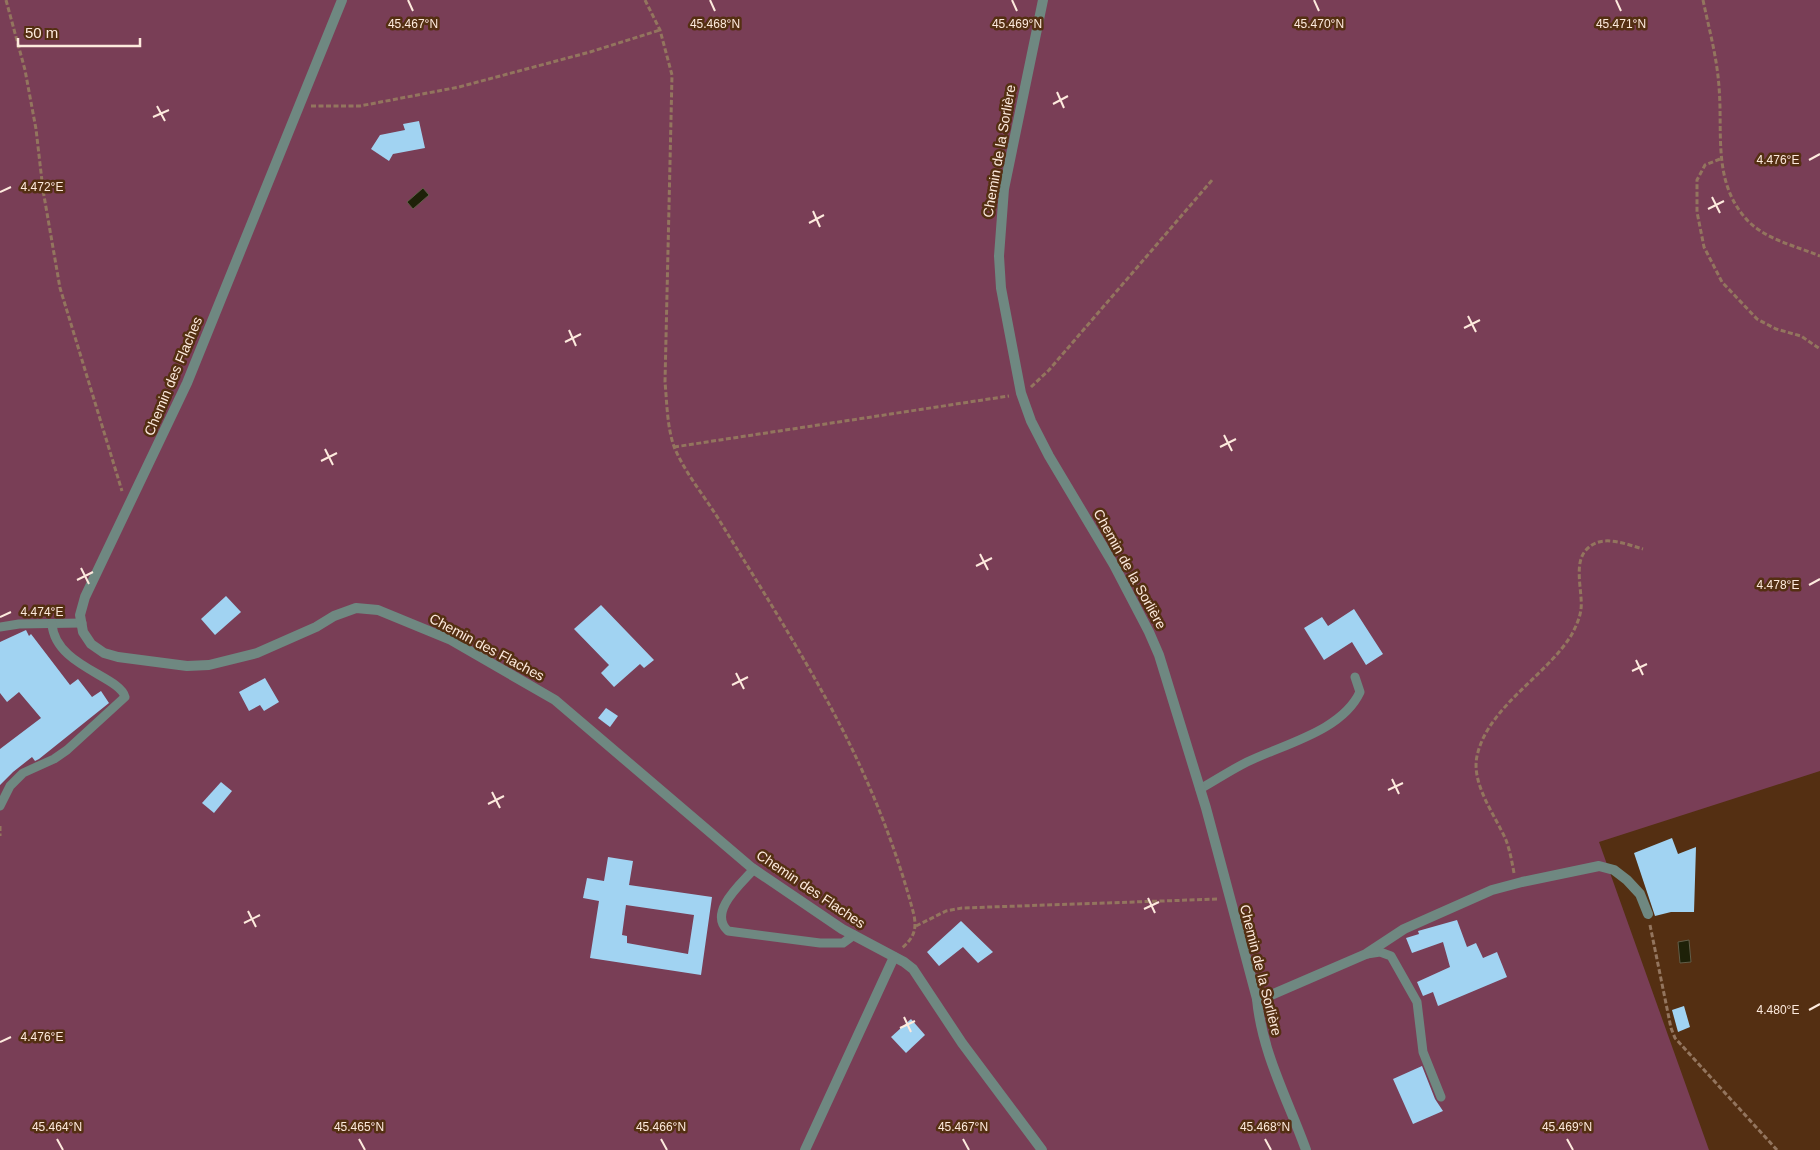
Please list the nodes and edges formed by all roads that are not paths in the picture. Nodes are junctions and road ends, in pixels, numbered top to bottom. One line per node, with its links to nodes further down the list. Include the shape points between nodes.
1 (342, 0): 4 (street, Chemin des Flaches, via 187,383 85,597 80,615)
2 (1044, 0): 7 (street, Chemin de la Sorlière, via 1011,150 1000,223 1001,288 1021,393 1049,456 1114,565 1149,632 1170,686)
3 (52, 624): 4 (lane); 5 (lane); 8 (lane, via 54,637 70,656 118,687 125,696 67,750 23,772 10,786)
4 (82, 624): 9 (street, Chemin des Flaches, via 91,644 104,653 118,658 187,666 209,665 257,653 356,608 387,613 451,640 555,700)
5 (0, 628)
6 (1355, 677): 7 (lane, via 1360,692 1354,705 1341,716)
7 (1200, 789): 14 (street, Chemin de la Sorlière)
8 (0, 806)
9 (754, 869): 11 (street, Chemin des Flaches); 11 (lane, via 722,911 722,922 728,931 820,943 843,943)
10 (1648, 914): 12 (street, via 1640,894 1627,880 1614,870 1599,866 1492,890 1404,929)
11 (854, 936): 13 (street, Chemin des Flaches)
12 (1366, 954): 14 (street); 15 (lane, via 1380,952 1391,956 1417,1002 1423,1052)
13 (894, 956): 16 (street); 17 (street, Chemin des Flaches, via 913,969 962,1043)
14 (1257, 999): 18 (street, Chemin de la Sorlière, via 1259,1024 1266,1048)
15 (1441, 1097)
16 (805, 1150)
17 (1042, 1150)
18 (1306, 1150)

